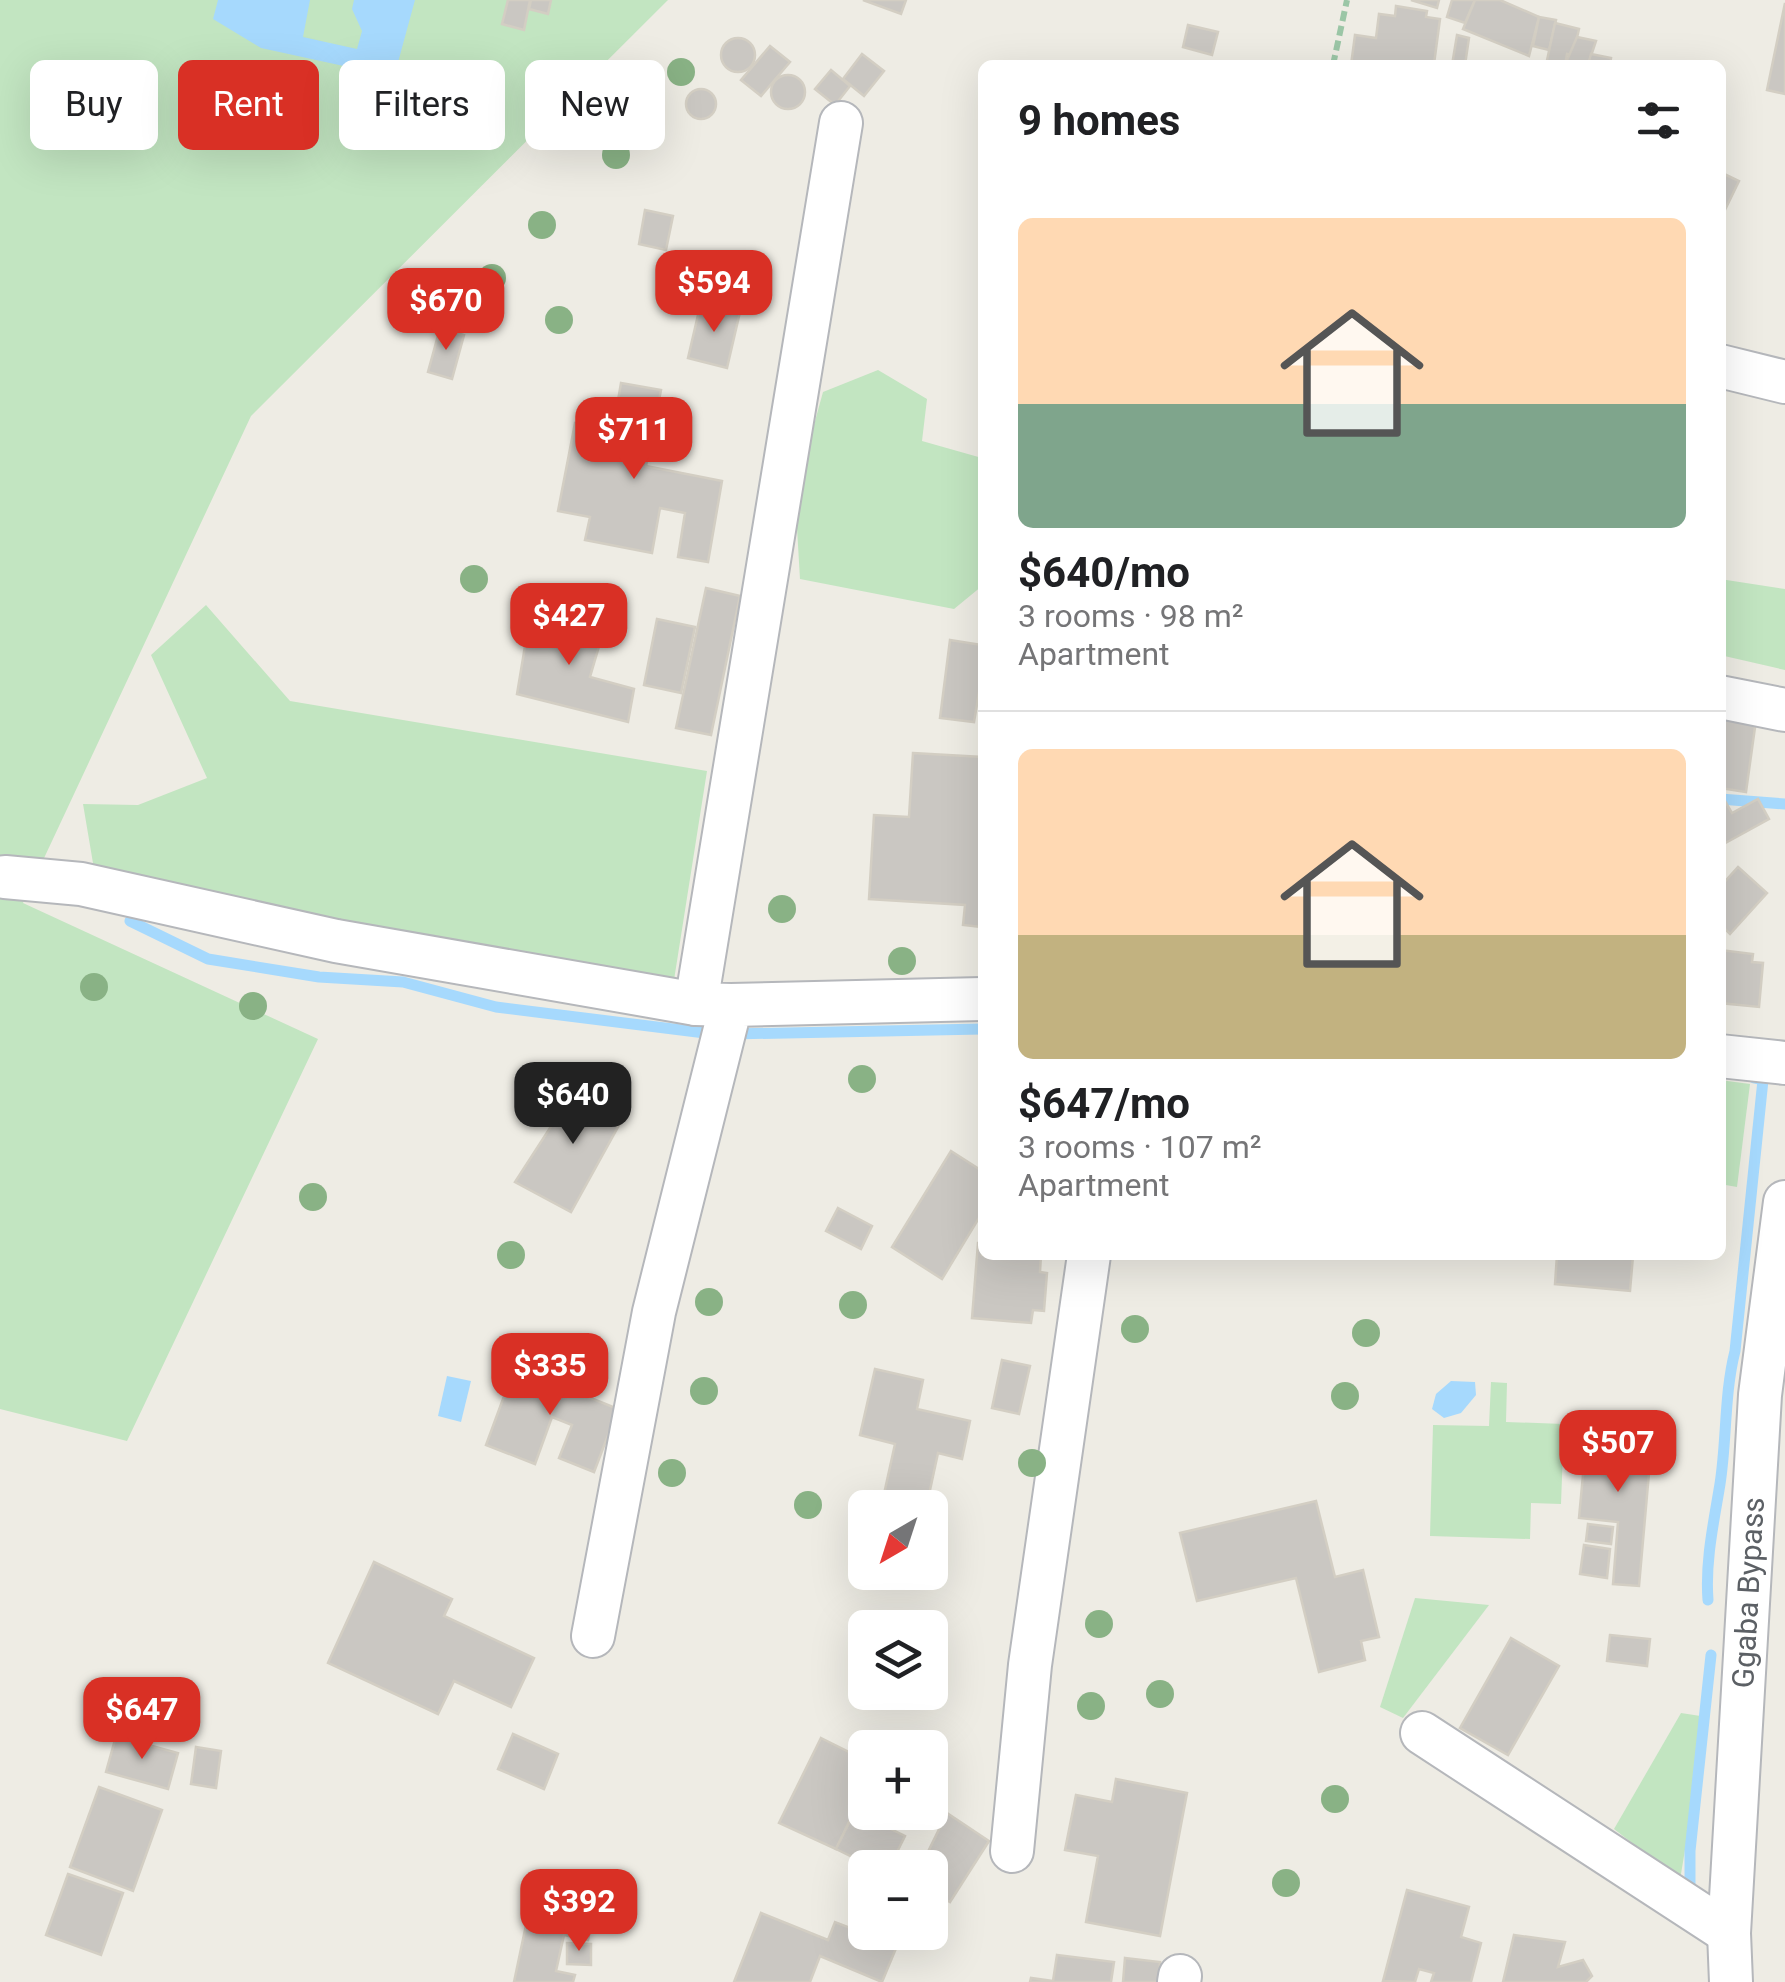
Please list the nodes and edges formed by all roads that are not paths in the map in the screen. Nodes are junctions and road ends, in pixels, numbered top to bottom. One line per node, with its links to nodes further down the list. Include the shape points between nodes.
1 (841, 123): 8 (street)
2 (1726, 367): 3 (street)
3 (1785, 382)
4 (1726, 699): 5 (street)
5 (1785, 710)
6 (5, 877): 8 (street, via 81,884 336,942)
7 (978, 999): 8 (street)
8 (713, 1005): 13 (street)
9 (1726, 1057): 10 (street)
10 (1785, 1062)
11 (1785, 1202): 16 (street, Ggaba Bypass, via 1760,1395)
12 (1089, 1260): 15 (street, via 1030,1665)
13 (593, 1636)
14 (1422, 1733): 16 (street)
15 (1012, 1850)
16 (1729, 1933): 17 (street, Ggaba Bypass)
17 (1731, 1982)

